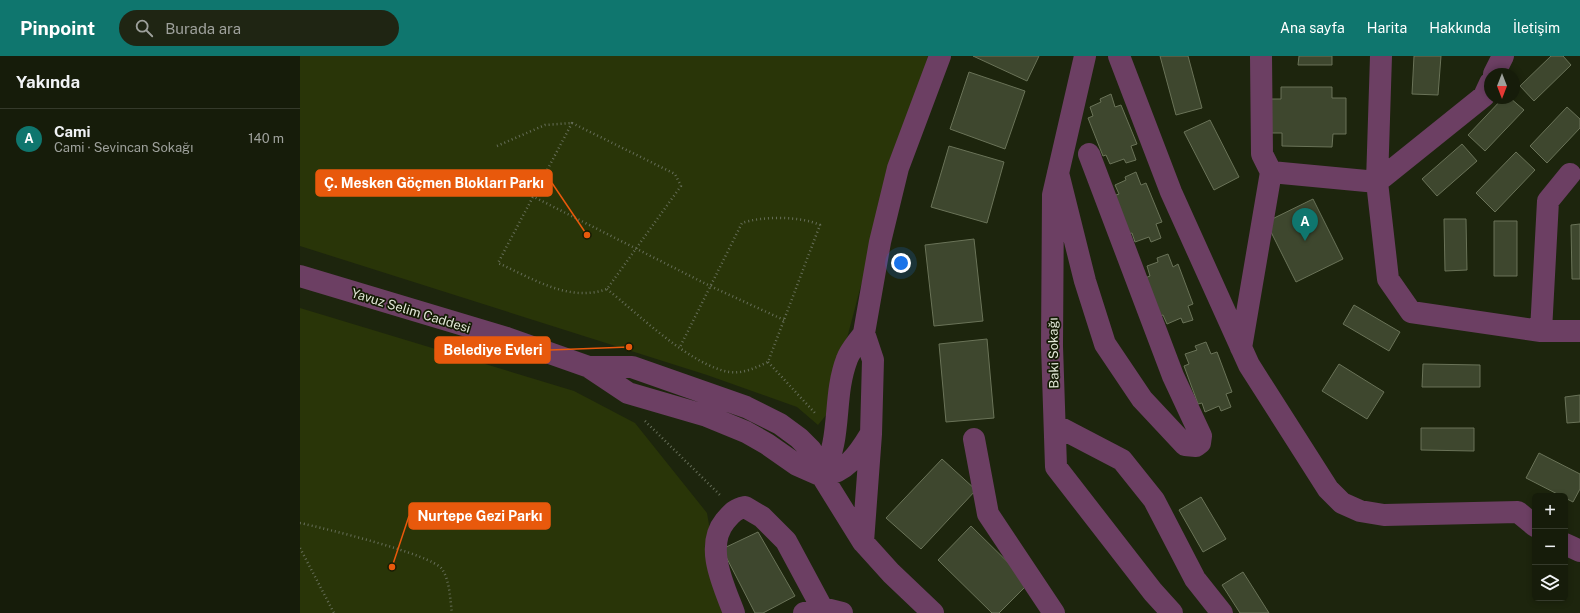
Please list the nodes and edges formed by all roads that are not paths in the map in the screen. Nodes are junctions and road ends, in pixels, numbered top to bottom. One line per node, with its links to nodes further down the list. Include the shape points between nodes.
1 (940, 56): 17 (street, via 898,168 880,242)
2 (1085, 56): 11 (street, Baki Sokağı)
3 (1119, 56): 18 (street, via 1171,192)
4 (1261, 56): 10 (street, via 1262,154)
5 (1381, 56): 13 (street)
6 (1503, 56): 7 (street)
7 (1497, 68)
8 (1484, 96): 13 (street)
9 (1089, 154): 11 (street, via 1173,376 1201,436 1200,444 1185,445 1142,399 1104,344)
10 (1271, 172): 13 (street); 18 (street)
11 (1058, 173): 21 (street, Baki Sokağı, via 1053,195 1052,346)
12 (1570, 174): 15 (street, via 1548,201)
13 (1377, 182): 15 (street, via 1388,279 1411,312)
14 (300, 276): 19 (street, Yavuz Selim Caddesi, via 506,338)
15 (1541, 331): 16 (street)
16 (1580, 331)
17 (864, 333): 20 (street, via 847,358); 22 (street, via 873,360)
18 (1241, 348): 26 (street, via 1249,365 1328,489 1342,503 1360,511 1384,515 1518,512)
19 (589, 367): 23 (street, Yavuz Selim Caddesi, via 632,367 746,407 780,424); 25 (street, Yavuz Selim Caddesi, via 628,393 707,416 746,432 797,465)
20 (838, 399): 23 (street, via 820,435); 25 (street, via 834,446 830,462)
21 (1055, 425): 34 (street, Baki Sokağı, via 1056,467); 35 (street, via 1122,460 1154,500 1195,579)
22 (871, 434): 25 (street, via 856,457 845,468 831,475); 27 (street)
23 (799, 438): 25 (street, Yavuz Selim Caddesi, via 811,450)
24 (974, 438): 33 (street, via 988,514)
25 (822, 476): 27 (street, Yavuz Selim Caddesi)
26 (1532, 524)
27 (863, 542): 32 (street, Yavuz Selim Caddesi)
28 (1568, 545): 29 (street)
29 (1580, 551)
30 (822, 612): 31 (street, via 786,541 762,517 745,507 734,509 723,524 716,544 719,571)
31 (734, 613)
32 (933, 613)
33 (1054, 613)
34 (1172, 613)
35 (1222, 613)

